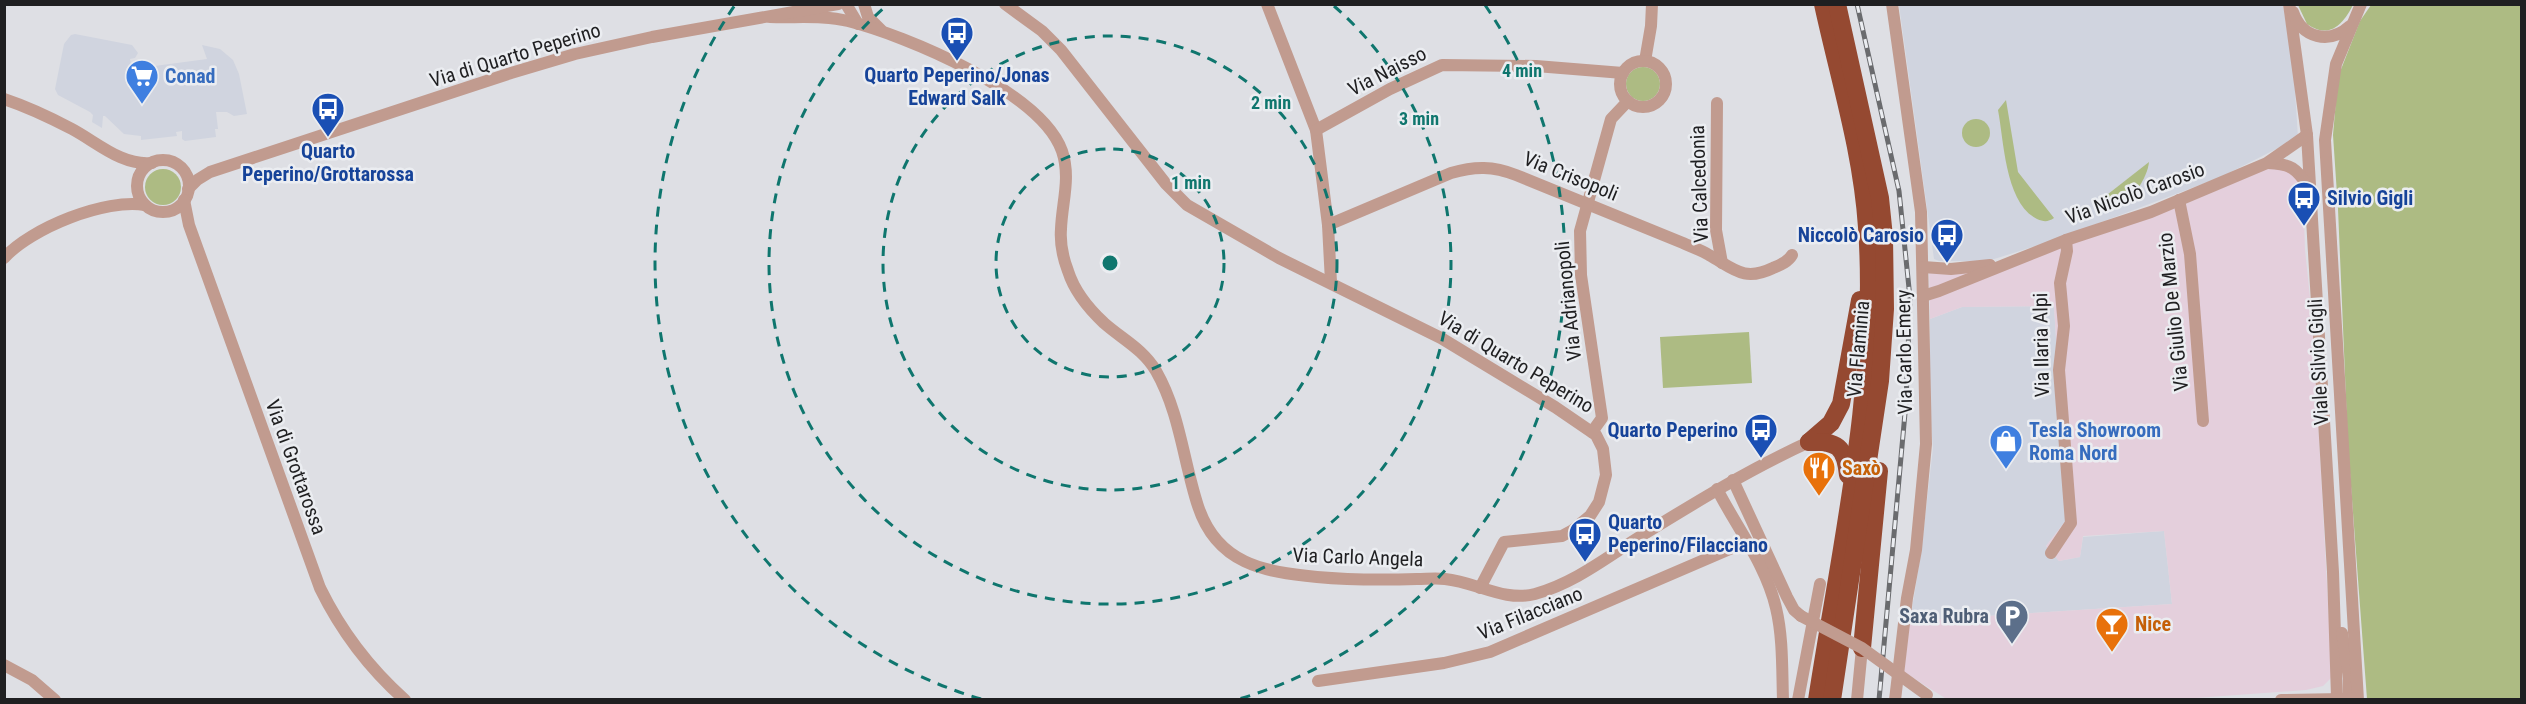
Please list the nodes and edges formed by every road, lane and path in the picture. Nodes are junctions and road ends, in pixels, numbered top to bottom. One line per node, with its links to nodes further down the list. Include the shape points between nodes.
1 (838, 4): 12 (street, Via di Quarto Peperino)
2 (846, 4): 13 (street)
3 (864, 4): 15 (street, via 868,17)
4 (1005, 4): 45 (street, Via di Quarto Peperino, via 1061,50 1158,175 1187,205 1279,258)
5 (1268, 4): 21 (street)
6 (1652, 4): 16 (street)
7 (1823, 4): 38 (highway, Via Flaminia, via 1856,146)
8 (1837, 4): 47 (highway, Via Flaminia, via 1882,218 1885,309)
9 (1892, 4): 44 (street, Via Carlo Emery, via 1920,198)
10 (2290, 4): 14 (street, via 2296,22 2316,36 2342,33); 22 (street, Viale Silvio Gigli)
11 (2361, 4): 14 (street, Viale Silvio Gigli)
12 (770, 17): 13 (street, via 833,18); 27 (street, Via di Quarto Peperino, via 575,54)
13 (858, 24): 15 (street)
14 (2351, 26): 72 (street, Viale Silvio Gigli, via 2336,64 2325,140)
15 (882, 31): 57 (street, Via Carlo Angela, via 932,51 988,82 1031,110 1055,137 1067,180 1061,230 1068,272 1088,306 1148,359 1156,372 1180,430 1197,505 1209,530 1222,545 1249,564 1282,573 1346,579 1446,579)
16 (1645, 61): 17 (street, via 1632,64); 19 (street, via 1662,71 1666,83 1663,96 1647,107)
17 (1623, 72): 19 (street, via 1620,88); 21 (street, Via Naisso, via 1442,65 1418,74)
18 (4, 99): 23 (street, via 69,127)
19 (1628, 101): 32 (street, Via Adrianopoli, via 1611,119)
20 (1717, 104): 43 (street, Via Calcedonia, via 1716,230)
21 (1316, 130): 37 (street)
22 (2307, 135): 25 (street, Via Nicolò Carosio); 29 (street, Viale Silvio Gigli)
23 (121, 159): 24 (street); 28 (street)
24 (152, 163): 26 (street, via 169,161); 28 (street, via 141,172)
25 (2267, 163): 29 (street, via 2285,164 2298,171); 31 (street, Via Nicolò Carosio)
26 (182, 169): 27 (street, Via di Quarto Peperino); 30 (street, via 187,178)
27 (210, 172): 30 (street, Via di Quarto Peperino, via 197,180)
28 (137, 184): 33 (street, via 132,195); 34 (street)
29 (2310, 189): 71 (street, Viale Silvio Gigli)
30 (186, 195): 35 (street, via 180,206); 36 (street, Via di Grottarossa)
31 (2179, 200): 39 (street, Via Nicolò Carosio); 48 (street, Via Giulio De Marzio, via 2190,254)
32 (1586, 203): 37 (street, Via Crisopoli, via 1505,171 1475,168 1451,173); 43 (street, Via Crisopoli); 49 (street, Via Adrianopoli, via 1580,231 1581,275 1602,418)
33 (118, 205): 34 (street); 41 (street, via 48,226)
34 (145, 205): 35 (street, via 156,211)
35 (169, 211): 36 (street)
36 (189, 225): 63 (street, Via di Grottarossa, via 320,588 358,649)
37 (1328, 225): 45 (street)
38 (1867, 226): 50 (highway, via 1864,274 1843,397 1831,423); 53 (highway, Via Flaminia, via 1868,336)
39 (2066, 240): 42 (street, Via Nicolò Carosio); 55 (street, Via Ilaria Alpi, via 2060,283 2064,326 2059,370 2071,523)
40 (1792, 255): 43 (street, Via Crisopoli, via 1786,262 1754,275)
41 (4, 258)
42 (2017, 259): 44 (street, Via Nicolò Carosio, via 1970,268); 46 (street, Via Nicolò Carosio)
43 (1722, 263)
44 (1923, 267): 46 (street, Via Carlo Emery)
45 (1331, 282): 49 (street, Via di Quarto Peperino, via 1441,338)
46 (1923, 296): 69 (street, Via Carlo Emery, via 1926,444)
47 (1880, 381): 58 (highway, via 1880,454); 67 (highway, Via Flaminia)
48 (2203, 421)
49 (1592, 432): 57 (street, Via di Quarto Peperino, via 1601,444 1606,466 1595,509 1582,524 1562,536 1504,542)
50 (1809, 442): 51 (street); 53 (highway, via 1828,442 1839,448 1847,465)
51 (1733, 480): 52 (street); 58 (street, bridge, via 1794,610)
52 (1717, 489): 54 (street); 57 (street, via 1588,571 1542,592 1517,597)
53 (1850, 491): 66 (highway, Via Flaminia)
54 (1746, 542): 60 (street, Via Filacciano, via 1490,652 1444,663); 64 (street, via 1764,573 1777,609)
55 (2051, 553)
56 (1820, 584): 65 (street)
57 (1480, 588)
58 (1862, 648): 61 (street, bridge); 68 (street)
59 (4, 665): 62 (street, via 32,680)
60 (1318, 681)
61 (1931, 698)
62 (55, 699)
63 (405, 699)
64 (1783, 699)
65 (1798, 699)
66 (1817, 699)
67 (1832, 699)
68 (1857, 699)
69 (1895, 699)
70 (2281, 699): 71 (street)
71 (2344, 699)
72 (2358, 699)

